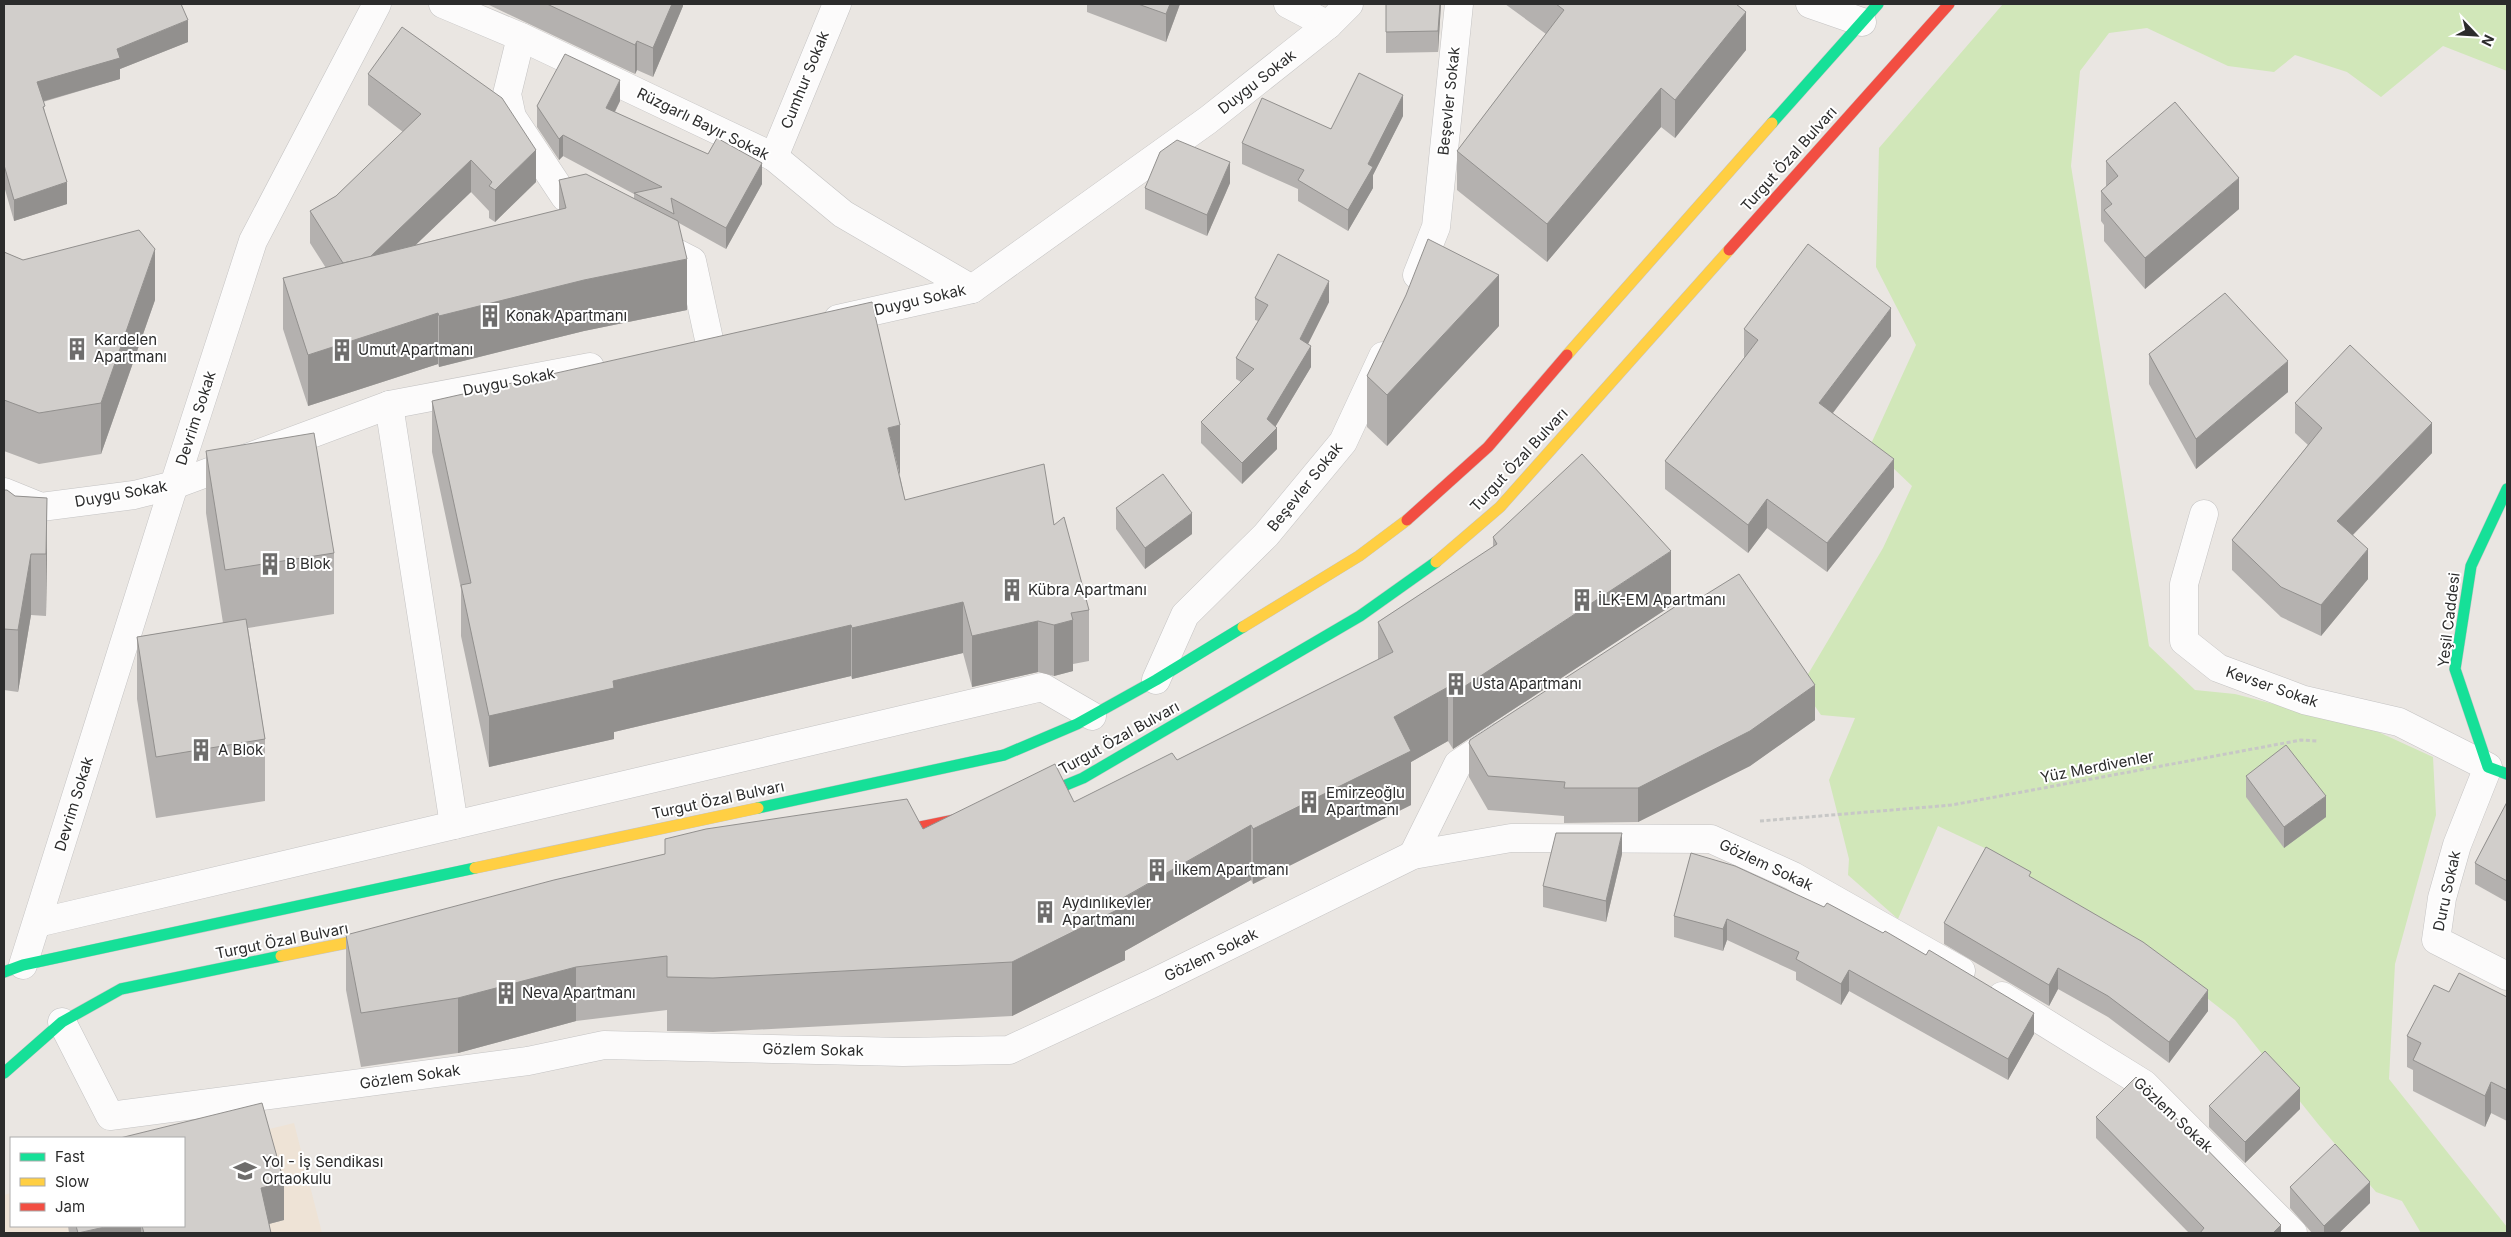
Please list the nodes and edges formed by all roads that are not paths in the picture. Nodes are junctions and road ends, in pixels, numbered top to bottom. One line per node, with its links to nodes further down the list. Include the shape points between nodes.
1 (377, 4): 24 (street, Devrim Sokak, via 253,241)
2 (443, 4): 11 (street, Rüzgarlı Bayır Sokak)
3 (837, 4): 12 (street, Cumhur Sokak)
4 (1288, 4): 10 (street)
5 (1349, 4): 10 (street, Duygu Sokak)
6 (1460, 4): 16 (street, Beşevler Sokak, via 1436,227)
7 (1810, 4): 9 (street)
8 (1949, 4): 32 (street, Turgut Özal Bulvarı, via 1500,507 1430,567 1360,616 1082,778)
9 (1870, 13): 28 (street, Turgut Özal Bulvarı, via 1618,294 1488,447 1419,511 1359,556)
10 (1328, 25): 15 (street, Duygu Sokak, via 1208,120)
11 (521, 37): 12 (street, Rüzgarlı Bayır Sokak); 13 (street, via 507,94 512,117 566,197)
12 (774, 157): 15 (street, Rüzgarlı Bayır Sokak, via 843,214)
13 (608, 219)
14 (633, 232): 20 (street, via 692,262)
15 (972, 289): 17 (street, Duygu Sokak)
16 (1408, 297)
17 (810, 325)
18 (1394, 332): 28 (street, Beşevler Sokak, via 1343,442 1266,535 1184,615)
19 (738, 338): 20 (street)
20 (710, 344): 21 (street)
21 (681, 349)
22 (613, 362): 23 (street, Duygu Sokak)
23 (389, 405): 24 (street, Duygu Sokak); 34 (street)
24 (174, 485): 26 (street, Duygu Sokak, via 134,495 41,507); 37 (street, Devrim Sokak)
25 (2507, 490): 31 (street, Yeşil Caddesi, via 2471,566 2455,670)
26 (4, 492)
27 (2204, 514): 31 (street, Kevser Sokak, via 2184,584 2184,641 2218,668 2304,700 2399,722)
28 (1156, 680): 29 (street, Turgut Özal Bulvarı)
29 (1092, 716): 34 (street, via 1042,687); 39 (street, Turgut Özal Bulvarı, via 1004,755)
30 (1516, 726): 36 (street, via 1458,764)
31 (2498, 771): 40 (street, Duru Sokak, via 2457,845 2442,898 2436,940)
32 (1024, 802)
33 (980, 814): 35 (street)
34 (454, 825): 37 (street)
35 (870, 837)
36 (1413, 855): 41 (street, Gözlem Sokak, via 1154,983 1009,1050 903,1052 604,1046 528,1061 110,1116); 43 (street, Gözlem Sokak, via 1511,838 1711,839 1793,876 1862,914 2144,1084)
37 (37, 923): 39 (street, Devrim Sokak)
38 (390, 935): 41 (street, Turgut Özal Bulvarı, via 121,989)
39 (14, 969)
40 (2507, 976)
41 (62, 1022): 42 (street, Turgut Özal Bulvarı)
42 (4, 1073)
43 (2293, 1233)

